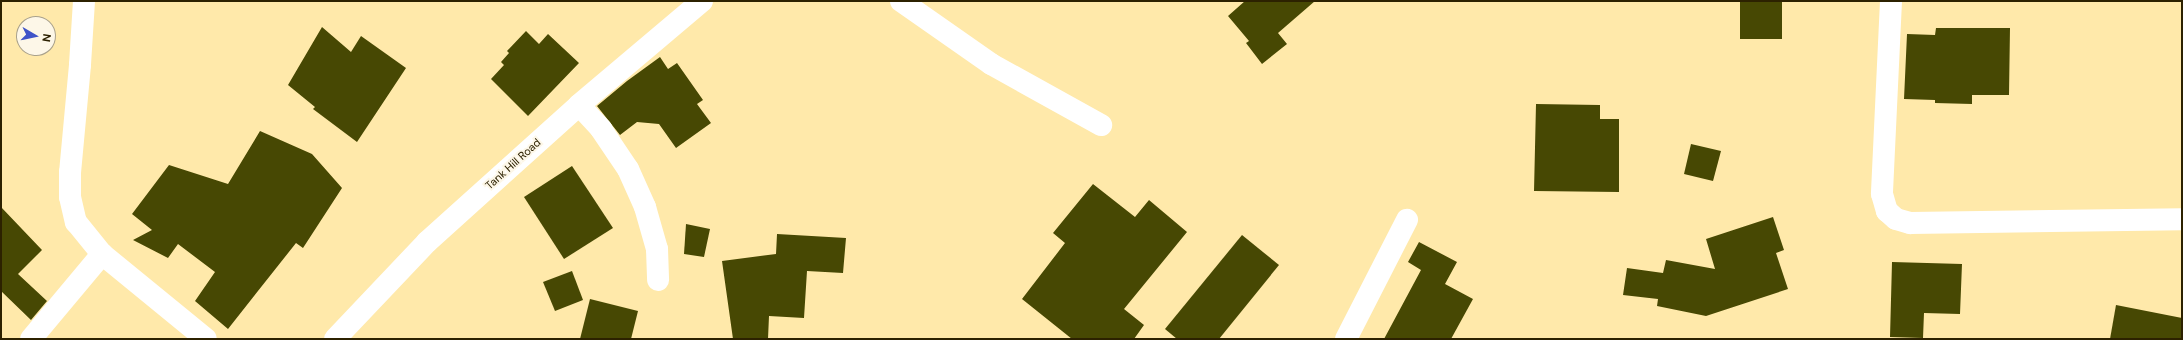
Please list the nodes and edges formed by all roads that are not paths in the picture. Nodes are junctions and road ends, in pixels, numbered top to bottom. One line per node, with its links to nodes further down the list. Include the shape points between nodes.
1 (84, 1): 9 (street, via 70,197 76,222)
2 (702, 1): 5 (street, Tank Hill Road)
3 (901, 1): 6 (street, via 991,64)
4 (1891, 1): 7 (street, via 1882,194 1887,211 1896,219 1910,223)
5 (579, 105): 10 (street, via 601,129 628,169 645,207 658,249); 13 (street, Tank Hill Road, via 427,242)
6 (1101, 125)
7 (2182, 219)
8 (1407, 220): 14 (street)
9 (102, 254): 11 (street); 12 (street)
10 (658, 280)
11 (31, 339)
12 (206, 339)
13 (335, 339)
14 (1346, 339)

